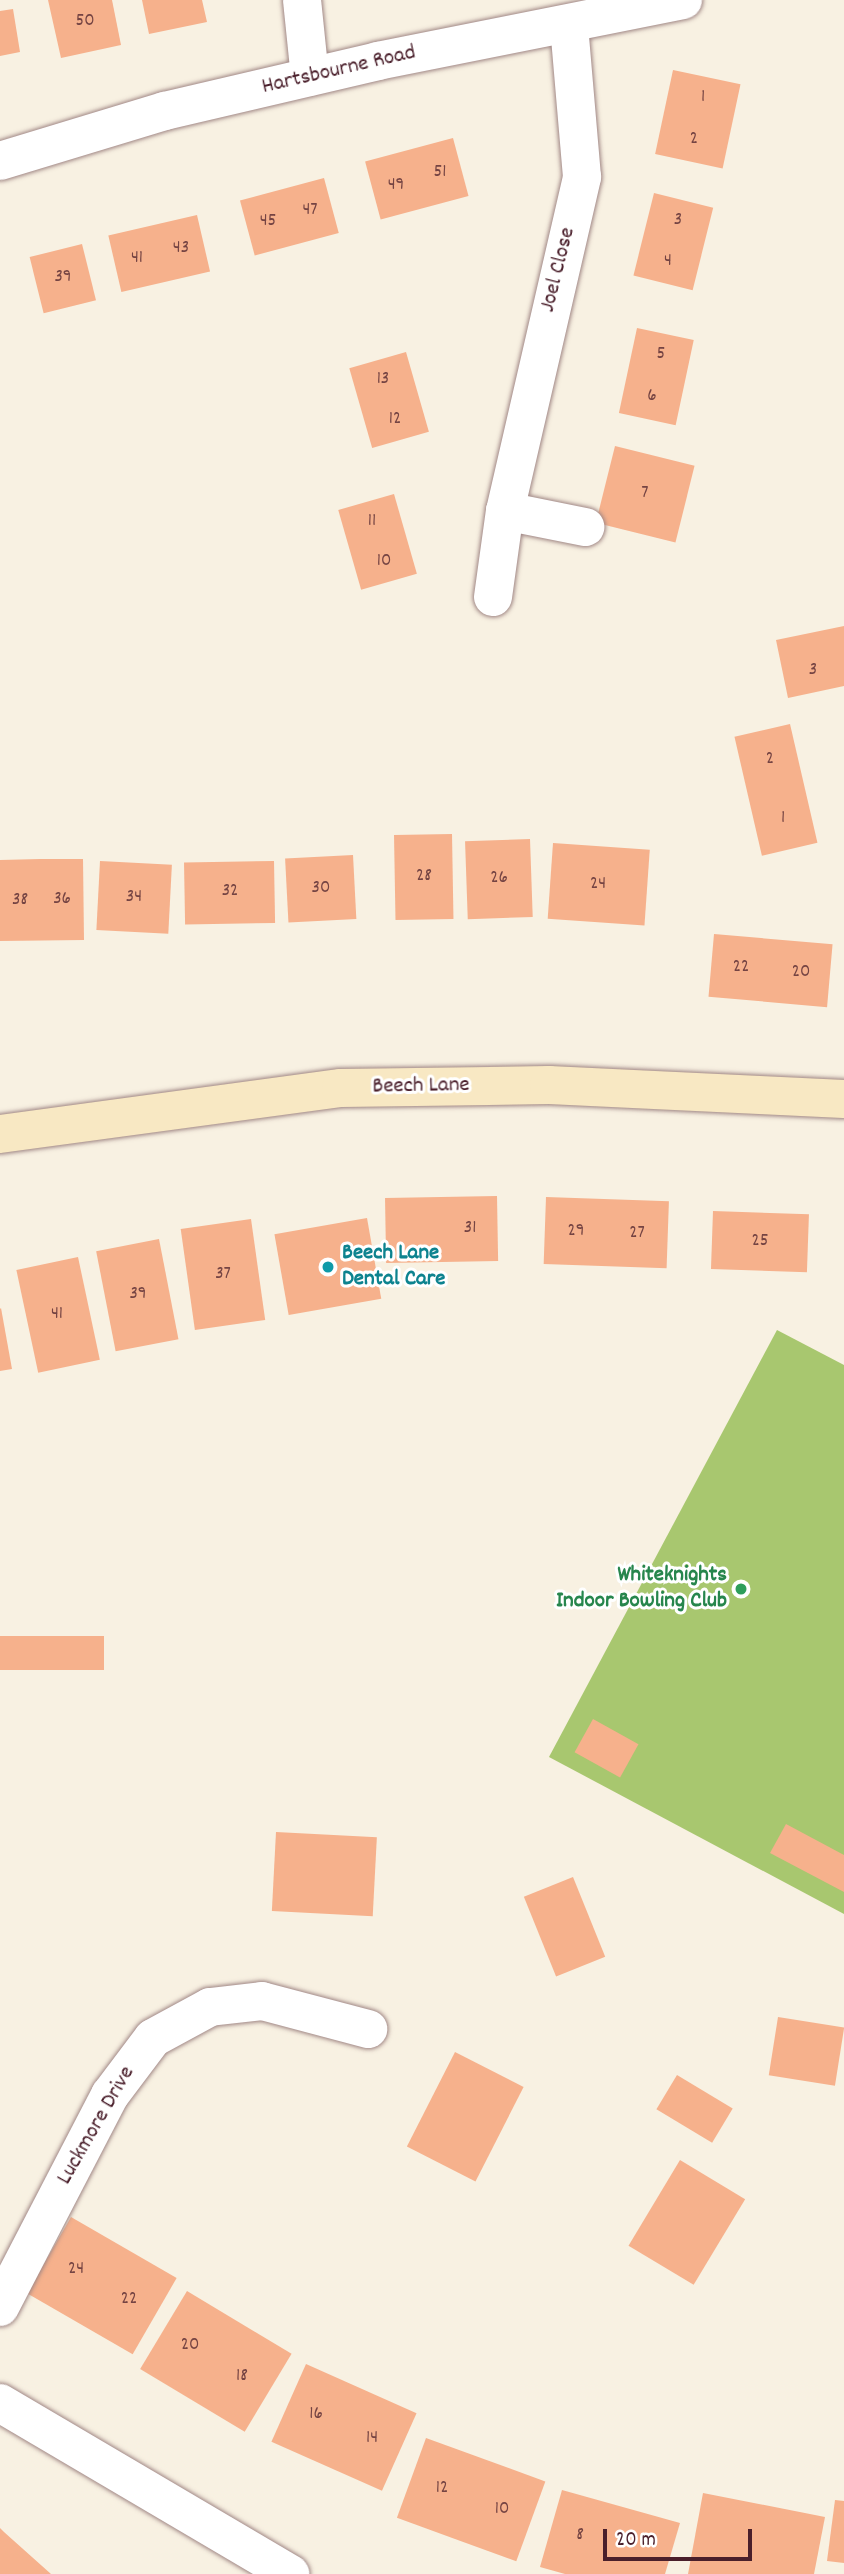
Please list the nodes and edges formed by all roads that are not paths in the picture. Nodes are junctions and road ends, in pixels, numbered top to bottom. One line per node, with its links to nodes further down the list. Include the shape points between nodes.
1 (302, 0): 4 (street)
2 (683, 0): 3 (street, Hartsbourne Road)
3 (569, 26): 4 (street, Hartsbourne Road); 6 (street, Joel Close, via 582,177)
4 (310, 77): 5 (street, Hartsbourne Road, via 165,111)
5 (0, 161)
6 (505, 511): 7 (street); 8 (street, Joel Close)
7 (585, 527)
8 (493, 597)
9 (844, 1100): 10 (street, Beech Lane, via 549,1085 341,1088)
10 (0, 1134)
11 (368, 2029): 12 (street, Luckmore Drive, via 262,2001 210,2007 153,2038 110,2095)
12 (0, 2307)
13 (0, 2403): 14 (street)
14 (290, 2574)

